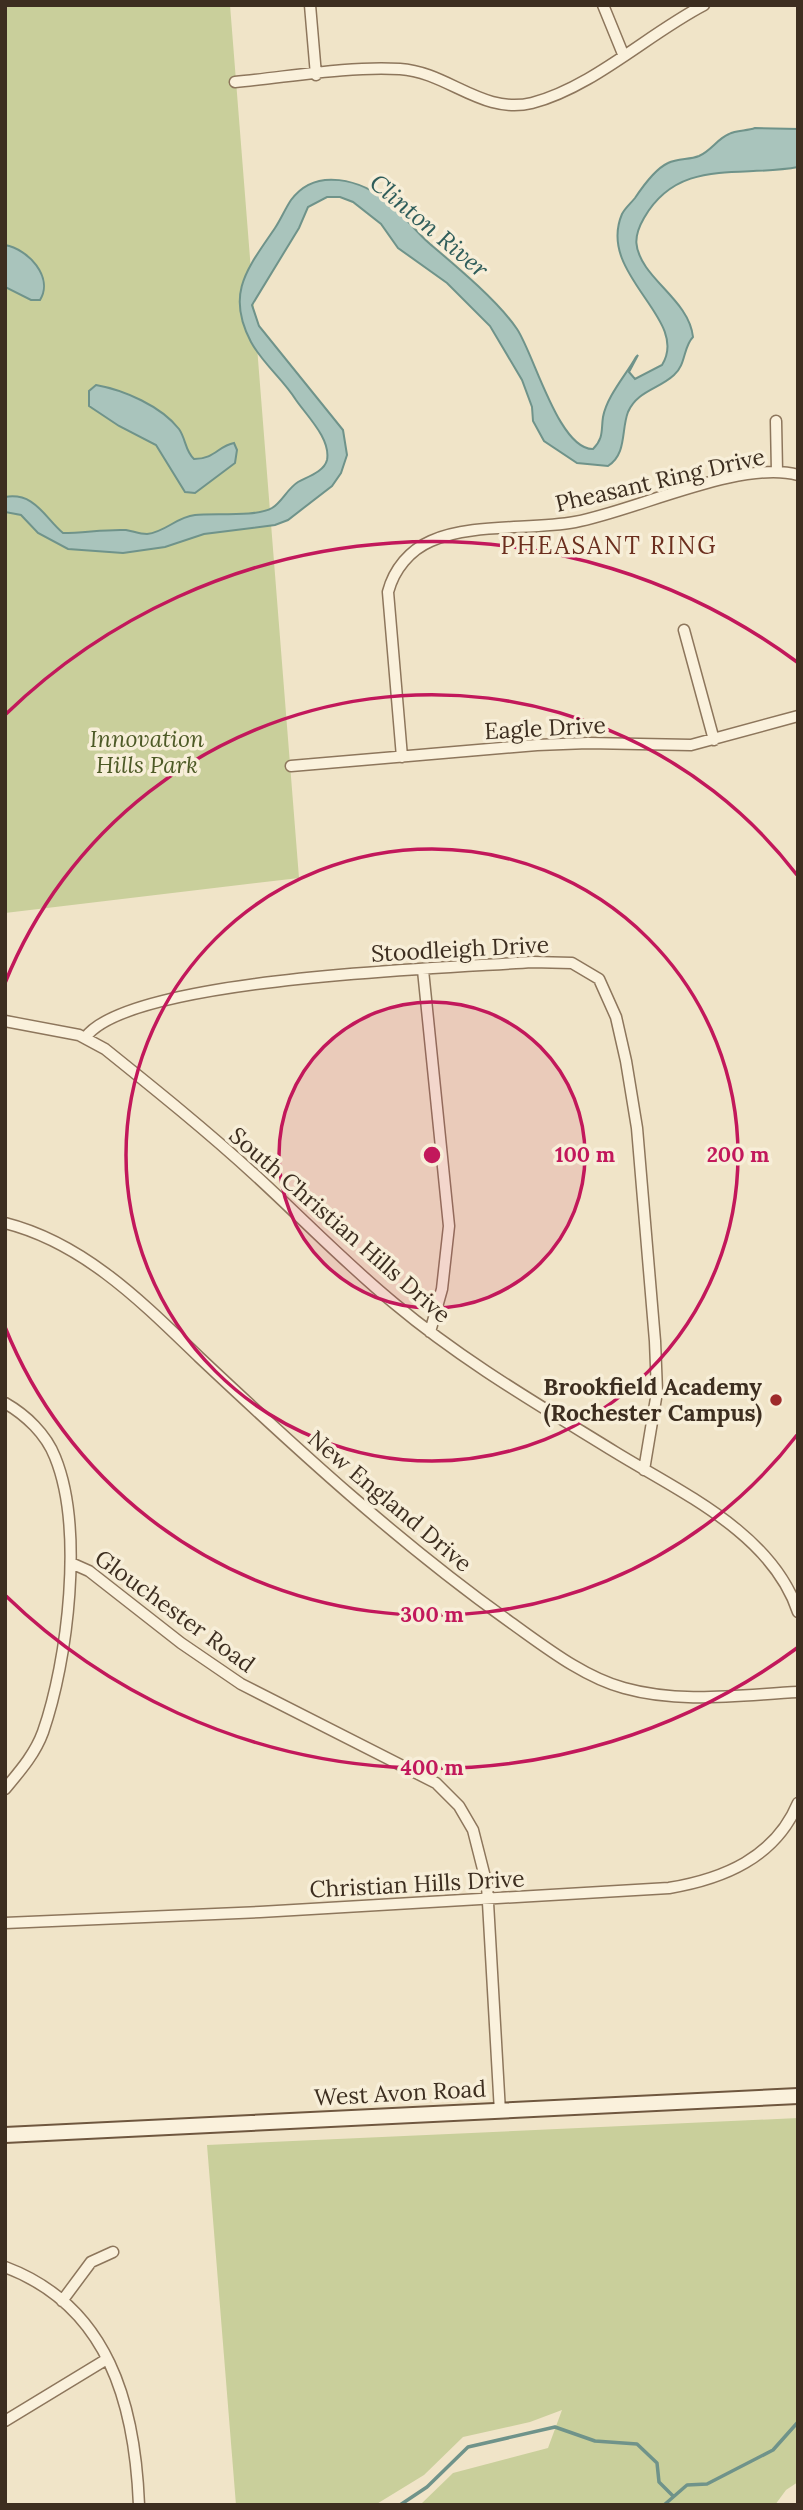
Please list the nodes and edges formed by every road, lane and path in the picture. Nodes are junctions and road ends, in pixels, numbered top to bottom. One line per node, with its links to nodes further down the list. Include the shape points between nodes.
1 (310, 5): 5 (street)
2 (603, 5): 4 (street)
3 (704, 5): 4 (street)
4 (623, 54): 5 (street, via 558,94 519,105 498,105 429,75 401,69)
5 (316, 75): 6 (street)
6 (235, 82)
7 (776, 421): 8 (street)
8 (777, 472): 9 (street, Pheasant Ring Drive); 13 (street, Pheasant Ring Drive, via 743,475 577,522 438,538 417,550 397,569 388,592)
9 (798, 475)
10 (684, 630): 12 (street)
11 (798, 716): 12 (street, Eagle Drive)
12 (713, 740): 13 (street, Eagle Drive, via 672,746 537,745)
13 (402, 757): 14 (street, Eagle Drive)
14 (291, 766)
15 (423, 970): 17 (street, Stoodleigh Drive, via 228,986 124,1013 104,1021); 19 (street, via 449,1226 442,1289); 21 (street, Stoodleigh Drive, via 572,963 599,979 609,995 626,1061 636,1128 655,1341 657,1392)
16 (5, 1021): 17 (street, South Christian Hills Drive)
17 (85, 1038): 19 (street, South Christian Hills Drive, via 105,1049 192,1121)
18 (5, 1223): 24 (street, New England Drive, via 68,1246 100,1269 405,1544 595,1677 646,1694 687,1699)
19 (430, 1332): 21 (street, South Christian Hills Drive, via 485,1372)
20 (5, 1403): 22 (street, via 29,1419 55,1456)
21 (644, 1470): 23 (street, South Christian Hills Drive, via 704,1507 762,1554 780,1575)
22 (71, 1563): 25 (street, via 65,1633 45,1724 28,1762); 27 (street, Glouchester Road, via 89,1571 241,1684 436,1783 459,1806 473,1830)
23 (798, 1612)
24 (798, 1692)
25 (5, 1789)
26 (798, 1803): 27 (street, Christian Hills Drive, via 760,1855 707,1881 669,1888)
27 (488, 1899): 28 (street, Christian Hills Drive); 30 (street, Glouchester Road)
28 (5, 1923)
29 (798, 2096): 30 (street, West Avon Road)
30 (500, 2112): 31 (street, West Avon Road)
31 (5, 2135)
32 (113, 2252): 34 (street, via 91,2262)
33 (5, 2267): 34 (street)
34 (62, 2301): 35 (street)
35 (107, 2359): 36 (street); 37 (street, via 128,2407)
36 (5, 2421)
37 (139, 2505)

